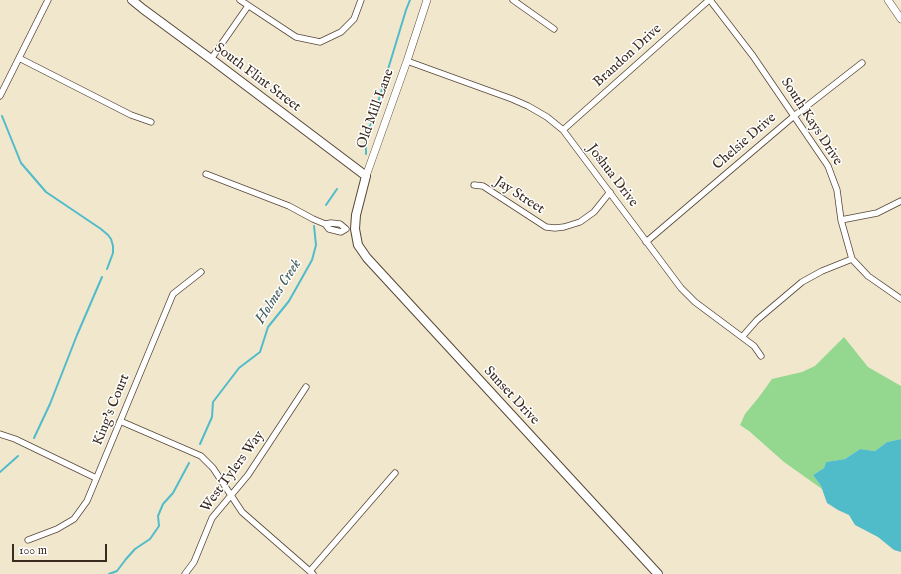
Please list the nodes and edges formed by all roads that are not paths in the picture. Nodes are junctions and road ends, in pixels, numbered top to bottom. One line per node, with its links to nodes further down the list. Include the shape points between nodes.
1 (48, 0): 12 (street)
2 (132, 0): 13 (main road, South Flint Street)
3 (240, 0): 9 (street)
4 (361, 0): 9 (street, via 354,19 342,32 320,42 296,38)
5 (427, 0): 14 (street, Old Mill Lane)
6 (513, 0): 11 (street)
7 (710, 0): 17 (street, South Kays Drive); 19 (street, Brandon Drive)
8 (888, 0): 10 (street)
9 (248, 6): 13 (street)
10 (901, 19)
11 (554, 29)
12 (19, 58): 16 (street); 18 (street, via 131,115)
13 (210, 59): 21 (main road, South Flint Street)
14 (407, 61): 19 (street, Joshua Drive, via 518,101 547,117); 21 (street, Old Mill Lane)
15 (862, 63): 17 (street, Chelsie Drive)
16 (0, 96)
17 (794, 116): 25 (street, South Kays Drive, via 828,166 837,190); 27 (street, Chelsie Drive)
18 (151, 122)
19 (563, 130): 23 (street, Joshua Drive)
20 (206, 174): 26 (street, via 289,206 326,224 329,229 342,232 346,229)
21 (366, 176): 26 (main road, Old Mill Lane)
22 (474, 185): 23 (street, Jay Street, via 483,186 546,227 555,228 580,222 594,212)
23 (610, 192): 27 (street, Joshua Drive)
24 (901, 201): 25 (street, via 877,213)
25 (841, 220): 28 (street, South Kays Drive)
26 (355, 229): 42 (main road, Sunset Drive, via 358,245 367,258)
27 (646, 242): 31 (street, Joshua Drive, via 681,288)
28 (852, 259): 30 (street, South Kays Drive, via 868,276); 31 (street, via 802,282 757,320)
29 (202, 272): 34 (street, King's Court, via 173,294)
30 (901, 299)
31 (742, 338): 32 (street, Joshua Drive, via 754,346)
32 (761, 356)
33 (306, 387): 38 (street, West Tylers Way, via 248,475)
34 (120, 422): 37 (street, King's Court); 38 (street, via 200,456 213,468)
35 (0, 434): 37 (street)
36 (395, 473): 40 (street)
37 (96, 478): 39 (street, King's Court, via 87,501 74,519 57,529)
38 (231, 496): 40 (street, via 242,512); 41 (street, West Tylers Way, via 212,518 194,562)
39 (28, 540)
40 (312, 572)
41 (185, 574)
42 (658, 574)

